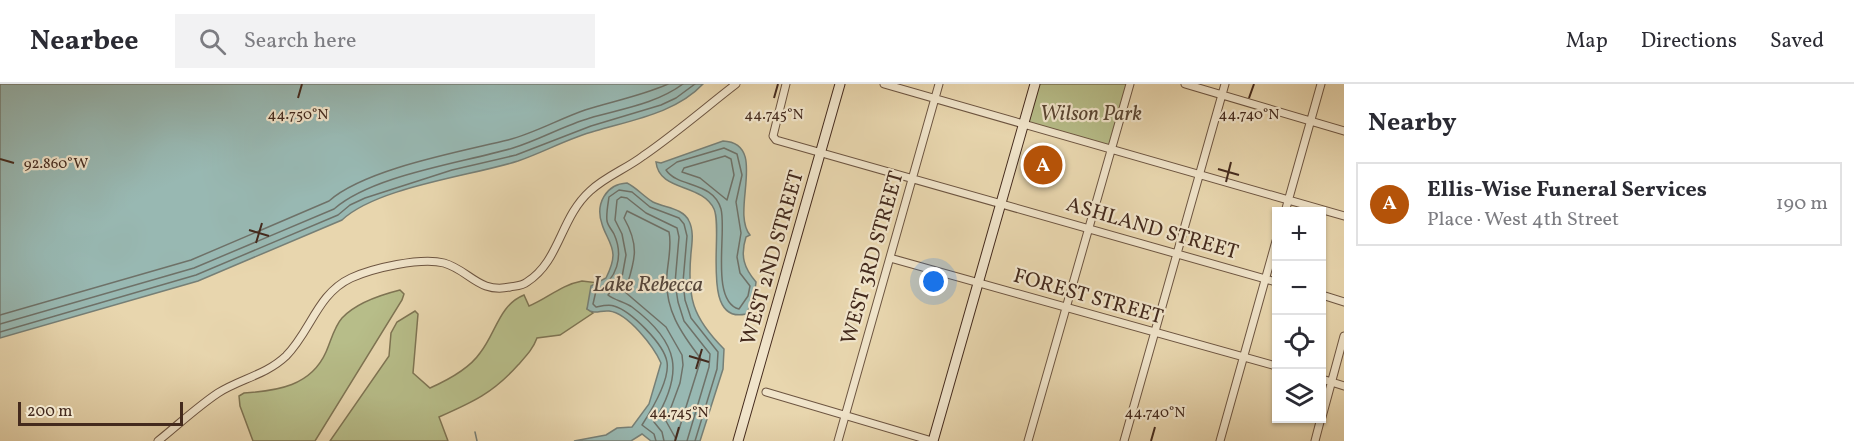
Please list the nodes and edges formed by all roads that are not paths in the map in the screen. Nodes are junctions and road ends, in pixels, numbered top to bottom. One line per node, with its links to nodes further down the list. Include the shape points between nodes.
1 (736, 84): 45 (street, via 655,148 589,192 562,228 549,264 526,284 502,289 479,284 446,263 432,261 402,264 352,278 330,292 306,333 285,357 261,374 219,393)
2 (786, 84): 17 (street, ASHLAND STREET, via 773,136)
3 (840, 84): 17 (street, WEST 2ND STREET)
4 (884, 84): 12 (street)
5 (939, 84): 12 (street, WEST 3RD STREET)
6 (1035, 84): 14 (street)
7 (1130, 84): 16 (street)
8 (1185, 84): 11 (street)
9 (1225, 84): 11 (street)
10 (1322, 84): 13 (street)
11 (1222, 95): 13 (street); 18 (street)
12 (935, 99): 14 (street); 19 (street, WEST 3RD STREET)
13 (1311, 121): 15 (street); 20 (street)
14 (1024, 124): 16 (street); 21 (street)
15 (1344, 131)
16 (1111, 149): 18 (street); 24 (street)
17 (821, 153): 19 (street, ASHLAND STREET); 46 (street, WEST 2ND STREET)
18 (1200, 176): 20 (street); 25 (street)
19 (912, 178): 21 (street, ASHLAND STREET); 27 (street, WEST 3RD STREET)
20 (1289, 201): 22 (street); 23 (street)
21 (1000, 203): 24 (street, ASHLAND STREET); 30 (street)
22 (1287, 207)
23 (1344, 216)
24 (1088, 227): 25 (street, ASHLAND STREET); 33 (street)
25 (1178, 254): 28 (street, ASHLAND STREET); 34 (street)
26 (1272, 255): 28 (street)
27 (890, 258): 30 (street, FOREST STREET); 43 (street, WEST 3RD STREET)
28 (1265, 279): 29 (street, ASHLAND STREET); 36 (street)
29 (1272, 281)
30 (978, 283): 33 (street, FOREST STREET); 48 (street)
31 (1326, 296): 32 (street)
32 (1344, 302)
33 (1066, 308): 34 (street, FOREST STREET); 49 (street)
34 (1155, 333): 36 (street, FOREST STREET); 50 (street)
35 (1344, 336): 39 (street)
36 (1244, 357): 37 (street, FOREST STREET); 51 (street)
37 (1272, 365)
38 (1326, 380): 39 (street)
39 (1331, 382): 40 (street); 42 (street)
40 (1344, 386)
41 (766, 392): 43 (street)
42 (1326, 400)
43 (846, 415): 47 (street, WEST 3RD STREET); 48 (street)
44 (1320, 423): 52 (street)
45 (158, 441)
46 (738, 441)
47 (838, 441)
48 (932, 441)
49 (1028, 441)
50 (1124, 441)
51 (1220, 441)
52 (1315, 441)

